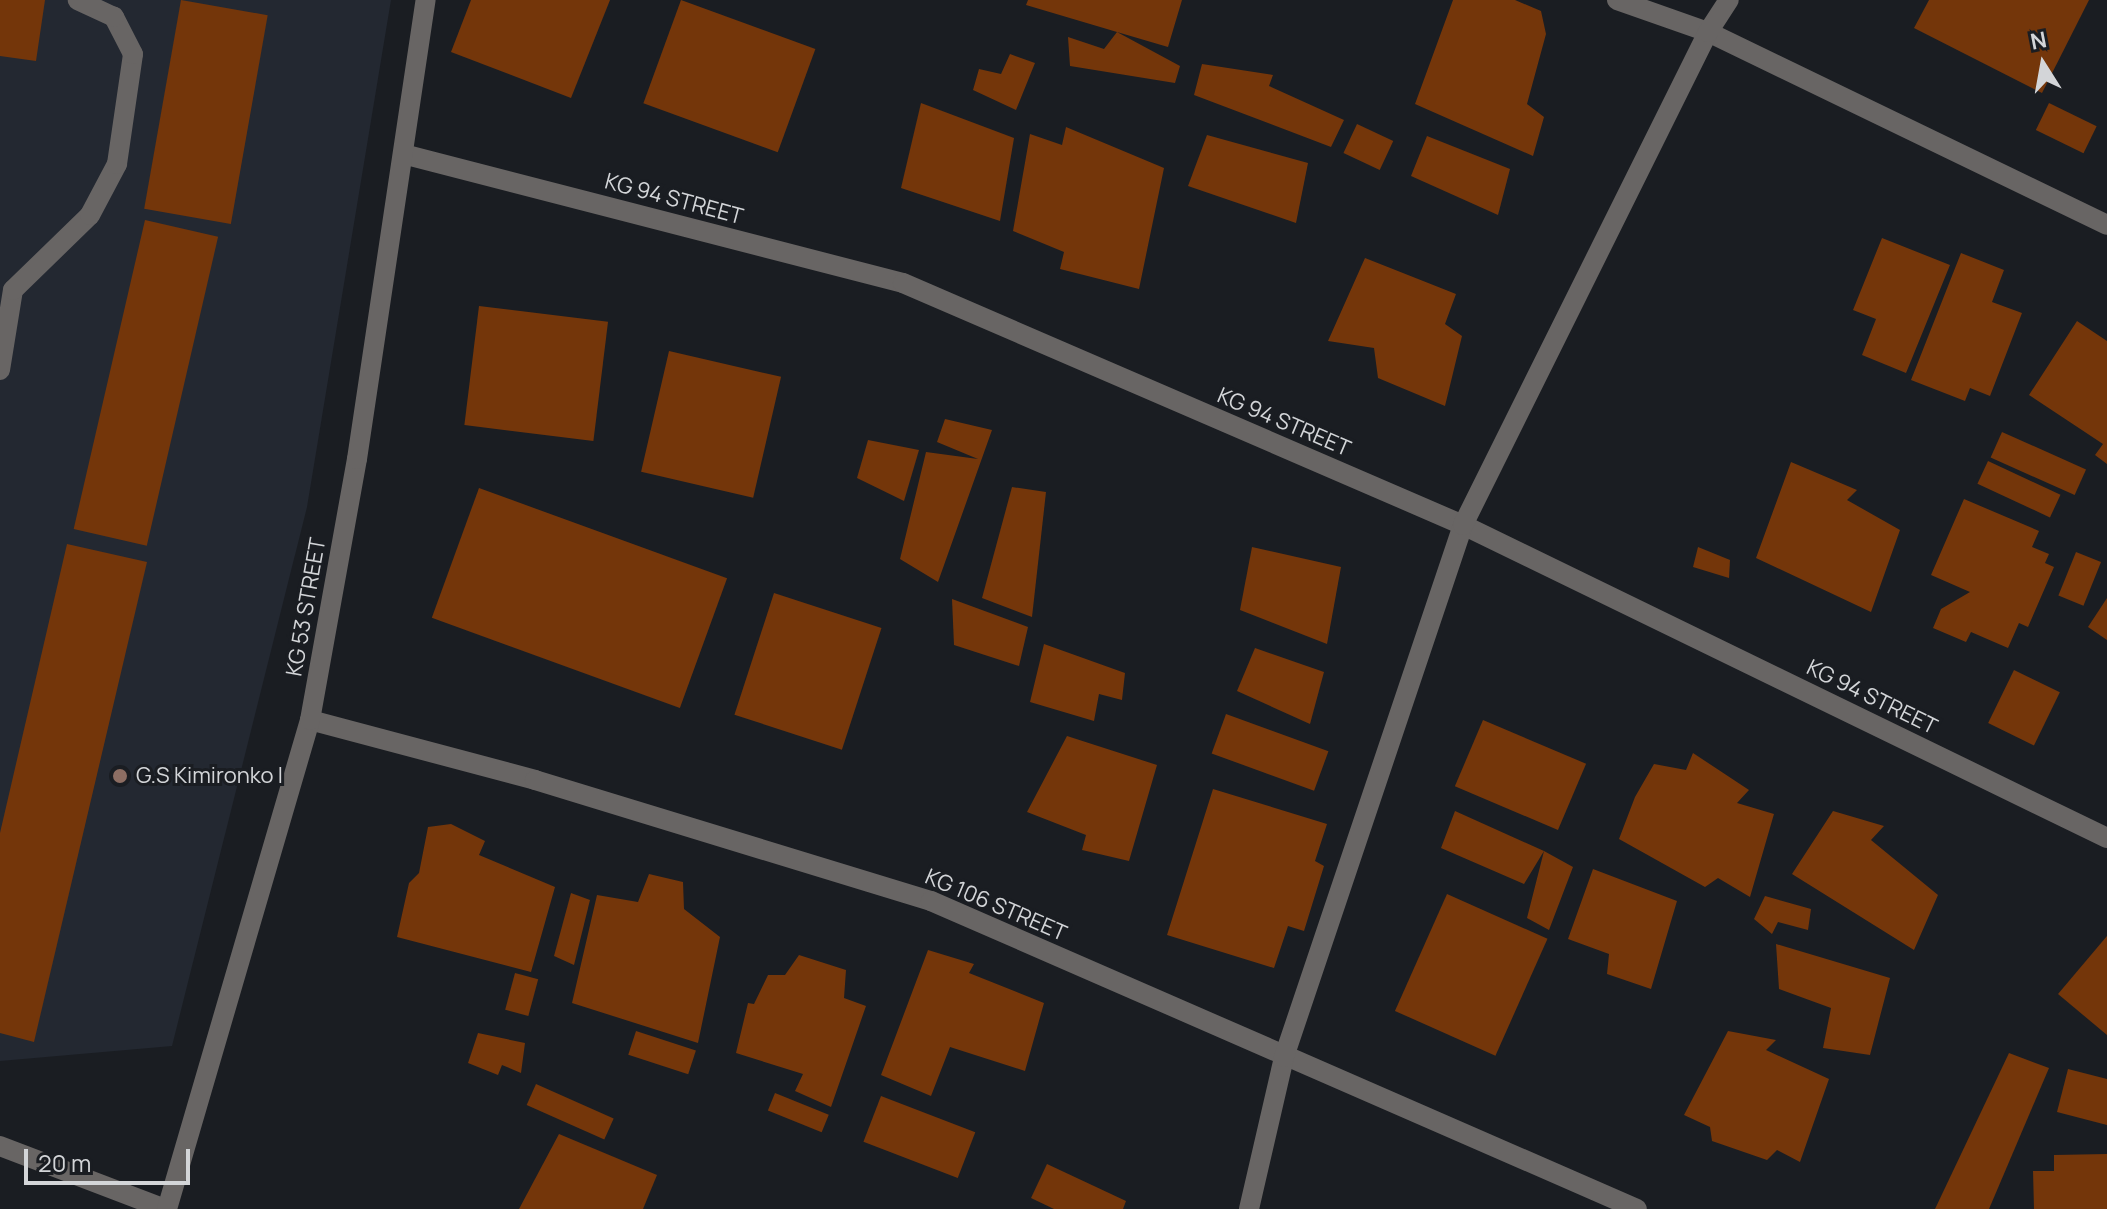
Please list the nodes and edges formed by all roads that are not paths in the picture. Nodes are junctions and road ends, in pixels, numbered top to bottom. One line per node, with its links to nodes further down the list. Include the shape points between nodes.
1 (78, 0): 8 (street, via 114,17 133,54 117,164 90,215 13,290)
2 (426, 0): 6 (street, KG 53 STREET)
3 (1617, 0): 5 (street)
4 (1729, 0): 5 (street)
5 (1708, 32): 7 (street); 9 (street)
6 (403, 154): 9 (street, KG 94 STREET, via 903,283); 10 (street, KG 53 STREET, via 357,459)
7 (2107, 225)
8 (0, 370)
9 (1463, 525): 11 (street, KG 94 STREET); 12 (street)
10 (310, 720): 12 (street, KG 106 STREET, via 535,780 931,901); 14 (street, KG 53 STREET)
11 (2107, 838)
12 (1284, 1057): 15 (street); 16 (street, KG 106 STREET)
13 (0, 1146): 14 (street)
14 (166, 1209)
15 (1249, 1209)
16 (1637, 1209)

